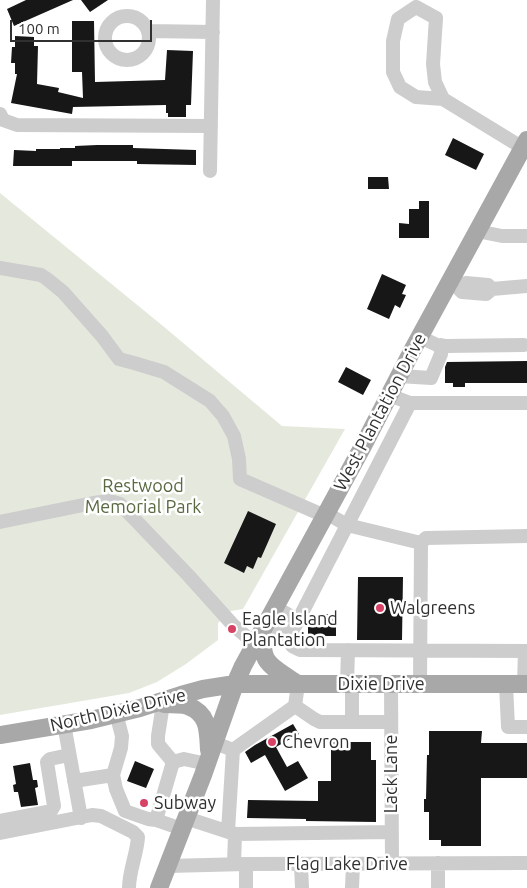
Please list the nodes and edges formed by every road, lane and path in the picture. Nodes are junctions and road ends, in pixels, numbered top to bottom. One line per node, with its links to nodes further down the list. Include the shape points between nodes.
1 (213, 0): 4 (street)
2 (417, 3): 5 (street, via 436,18 433,64 435,82); 5 (street, via 398,19 393,41 393,72 400,87 416,97)
3 (148, 31): 4 (street)
4 (213, 32): 7 (street)
5 (443, 98): 8 (street)
6 (0, 114): 7 (street, via 4,120 17,125)
7 (211, 126): 9 (street)
8 (525, 144): 10 (main road, West Plantation Drive)
9 (210, 171)
10 (477, 231): 11 (street); 13 (main road, West Plantation Drive)
11 (527, 236)
12 (0, 268): 22 (street, via 48,279 96,329 119,359 164,372 210,401 234,436 240,479)
13 (453, 285): 14 (street, via 473,283 488,285 492,289); 15 (main road, West Plantation Drive)
14 (527, 286)
15 (420, 337): 16 (street); 18 (main road, West Plantation Drive)
16 (441, 345): 17 (street); 18 (street, via 441,354 431,378)
17 (524, 345)
18 (399, 376): 19 (main road, West Plantation Drive)
19 (389, 395): 20 (street); 22 (main road, West Plantation Drive)
20 (410, 403): 21 (street); 24 (street)
21 (527, 404)
22 (326, 515): 24 (street); 27 (main road, West Plantation Drive)
23 (0, 522): 29 (street, via 93,503 110,501 120,504 232,625)
24 (347, 525): 26 (street); 28 (street)
25 (527, 536): 26 (street, via 426,538)
26 (421, 543): 32 (street)
27 (275, 607): 28 (street); 29 (main road, West Plantation Drive)
28 (298, 620): 30 (street)
29 (261, 634): 30 (street); 34 (main road, West Plantation Drive); 35 (main road, via 266,659)
30 (290, 636): 31 (street, via 292,646 300,650)
31 (348, 650): 32 (street); 36 (street)
32 (421, 651): 33 (street); 38 (street)
33 (526, 651): 40 (street)
34 (235, 684): 35 (main road, Dixie Drive); 41 (main road, North Dixie Drive, via 196,691); 51 (main road, West Plantation Drive)
35 (298, 684): 36 (main road, Dixie Drive); 42 (street)
36 (350, 684): 37 (main road, Dixie Drive); 44 (street)
37 (391, 684): 38 (main road, Dixie Drive); 45 (street, Lack Lane)
38 (420, 684): 39 (main road, Dixie Drive)
39 (506, 684): 40 (main road, Dixie Drive); 47 (street, via 508,727)
40 (526, 684)
41 (160, 704): 43 (main road, North Dixie Drive); 51 (main road, via 188,706 203,715 208,728); 52 (street, via 158,744)
42 (295, 706): 44 (street, via 320,722); 49 (street)
43 (116, 714): 46 (main road, North Dixie Drive); 53 (street, via 122,736)
44 (352, 722): 45 (street)
45 (391, 722): 59 (street, Lack Lane)
46 (64, 724): 48 (main road, North Dixie Drive); 50 (street)
47 (527, 727)
48 (0, 735)
49 (233, 750): 51 (street); 61 (street)
50 (69, 755): 54 (street); 57 (street, via 47,762 54,806 51,811)
51 (210, 755): 52 (street); 58 (main road, West Plantation Drive)
52 (173, 762): 56 (street)
53 (113, 775): 54 (street); 56 (street, via 124,811)
54 (74, 781): 55 (street)
55 (81, 818): 60 (street); 62 (street, via 102,816)
56 (152, 819): 58 (street); 62 (street)
57 (0, 821)
58 (184, 824): 61 (street); 69 (main road, West Plantation Drive)
59 (392, 832): 61 (street); 68 (street, Lack Lane)
60 (0, 833)
61 (232, 833): 65 (street)
62 (138, 837): 70 (street)
63 (438, 863): 64 (street, Flag Lake Drive); 68 (street, Flag Lake Drive); 75 (street)
64 (527, 863)
65 (240, 864): 66 (street, Flag Lake Drive); 69 (street, Flag Lake Drive); 72 (street)
66 (301, 864): 67 (street, Flag Lake Drive); 73 (street)
67 (353, 864): 68 (street, Flag Lake Drive); 74 (street)
68 (392, 864)
69 (168, 866): 71 (main road, West Plantation Drive)
70 (129, 888)
71 (159, 888)
72 (246, 888)
73 (302, 888)
74 (352, 888)
75 (438, 888)

